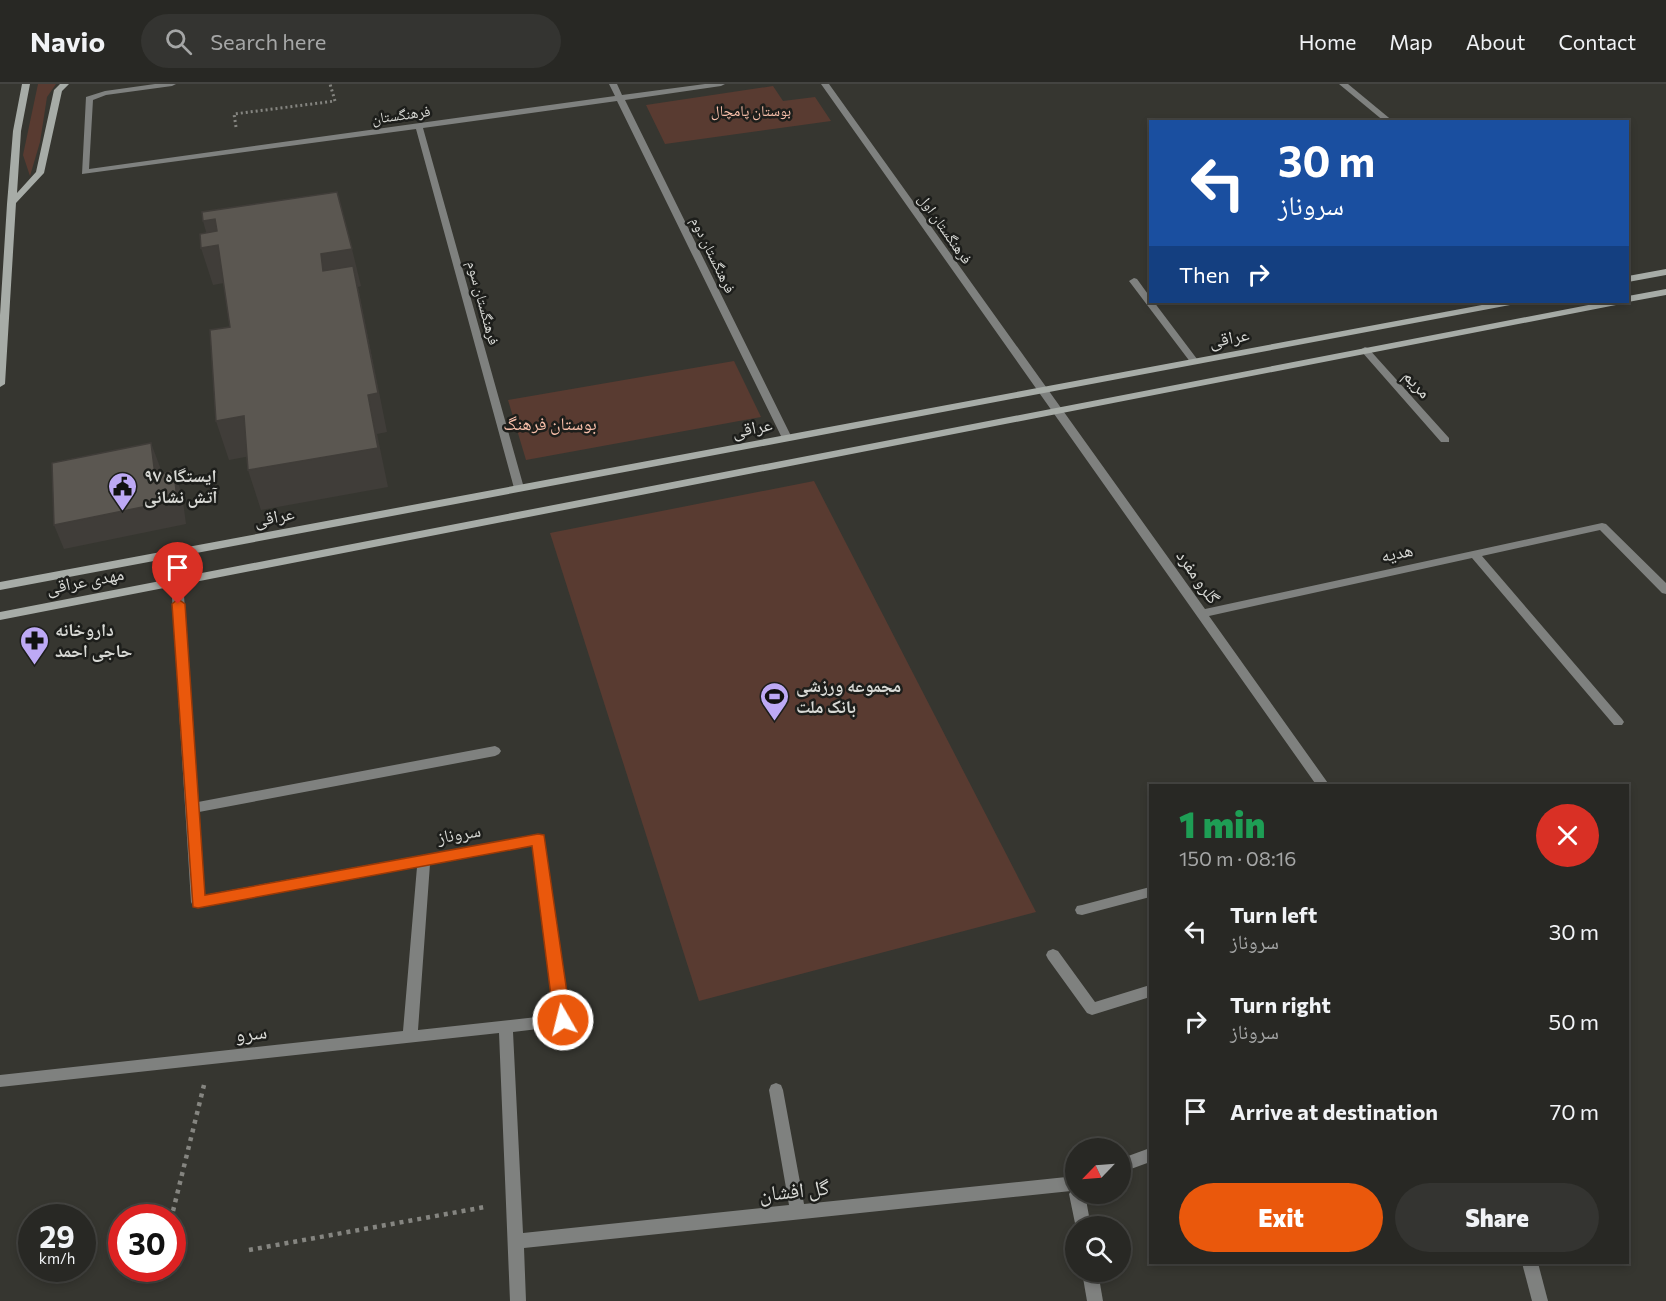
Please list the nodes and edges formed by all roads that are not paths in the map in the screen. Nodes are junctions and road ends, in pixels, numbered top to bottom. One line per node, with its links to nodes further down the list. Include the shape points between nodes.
1 (26, 84): 11 (main road, via 17,130)
2 (65, 84): 11 (main road, via 58,90 40,173)
3 (172, 84): 10 (street, فرهنگستان, via 105,93 89,99 85,172)
4 (613, 84): 8 (street, فرهنگستان دوم)
5 (721, 84): 8 (street, فرهنگستان)
6 (825, 84): 25 (street, فرهنگستان اول)
7 (1343, 84): 9 (street)
8 (621, 98): 10 (street, فرهنگستان); 27 (street, فرهنگستان دوم)
9 (1388, 120)
10 (419, 126): 29 (street, فرهنگستان سوم)
11 (11, 204): 21 (main road)
12 (1666, 272): 13 (main road)
13 (1629, 279)
14 (1134, 281): 17 (street)
15 (1666, 292): 16 (main road)
16 (1629, 299)
17 (1149, 301)
18 (1150, 303): 23 (street)
19 (1505, 303): 23 (main road, عراقی)
20 (1610, 303): 22 (main road)
21 (1, 343): 24 (main road)
22 (1365, 350): 26 (main road); 28 (street, مریم)
23 (1194, 361): 25 (main road, عراقی)
24 (0, 384)
25 (1042, 390): 26 (street, گلرو مفرد); 27 (main road, عراقی)
26 (1057, 410): 31 (main road); 34 (street, گلرو مفرد)
27 (787, 438): 29 (main road, عراقی)
28 (1445, 440)
29 (519, 488): 32 (main road, عراقی)
30 (1474, 554): 33 (street, هدیه, via 1602,526); 34 (street, هدیه); 36 (street)
31 (177, 581): 35 (main road, مهدی عراقی); 39 (street, سروناز)
32 (0, 586)
33 (1666, 590)
34 (1201, 614): 38 (street, گلرو مفرد)
35 (0, 616)
36 (1618, 722)
37 (495, 751): 39 (street)
38 (1323, 784)
39 (192, 808): 40 (street, سروناز, via 198,902)
40 (424, 860): 45 (street, سروناز, via 538,839 563,1020); 46 (street)
41 (1149, 892): 42 (street)
42 (1082, 910)
43 (1053, 955): 44 (street, via 1092,1009)
44 (1149, 993)
45 (506, 1028): 46 (street, سرو); 53 (street)
46 (410, 1037): 47 (street, سرو)
47 (0, 1081)
48 (776, 1090): 52 (street)
49 (1149, 1155): 50 (street)
50 (1131, 1162)
51 (1065, 1184): 52 (street, گل افشان)
52 (798, 1212): 53 (street, گل افشان)
53 (518, 1241): 56 (street)
54 (1530, 1264): 58 (street)
55 (1092, 1282): 57 (street)
56 (518, 1301)
57 (1095, 1301)
58 (1540, 1301)

